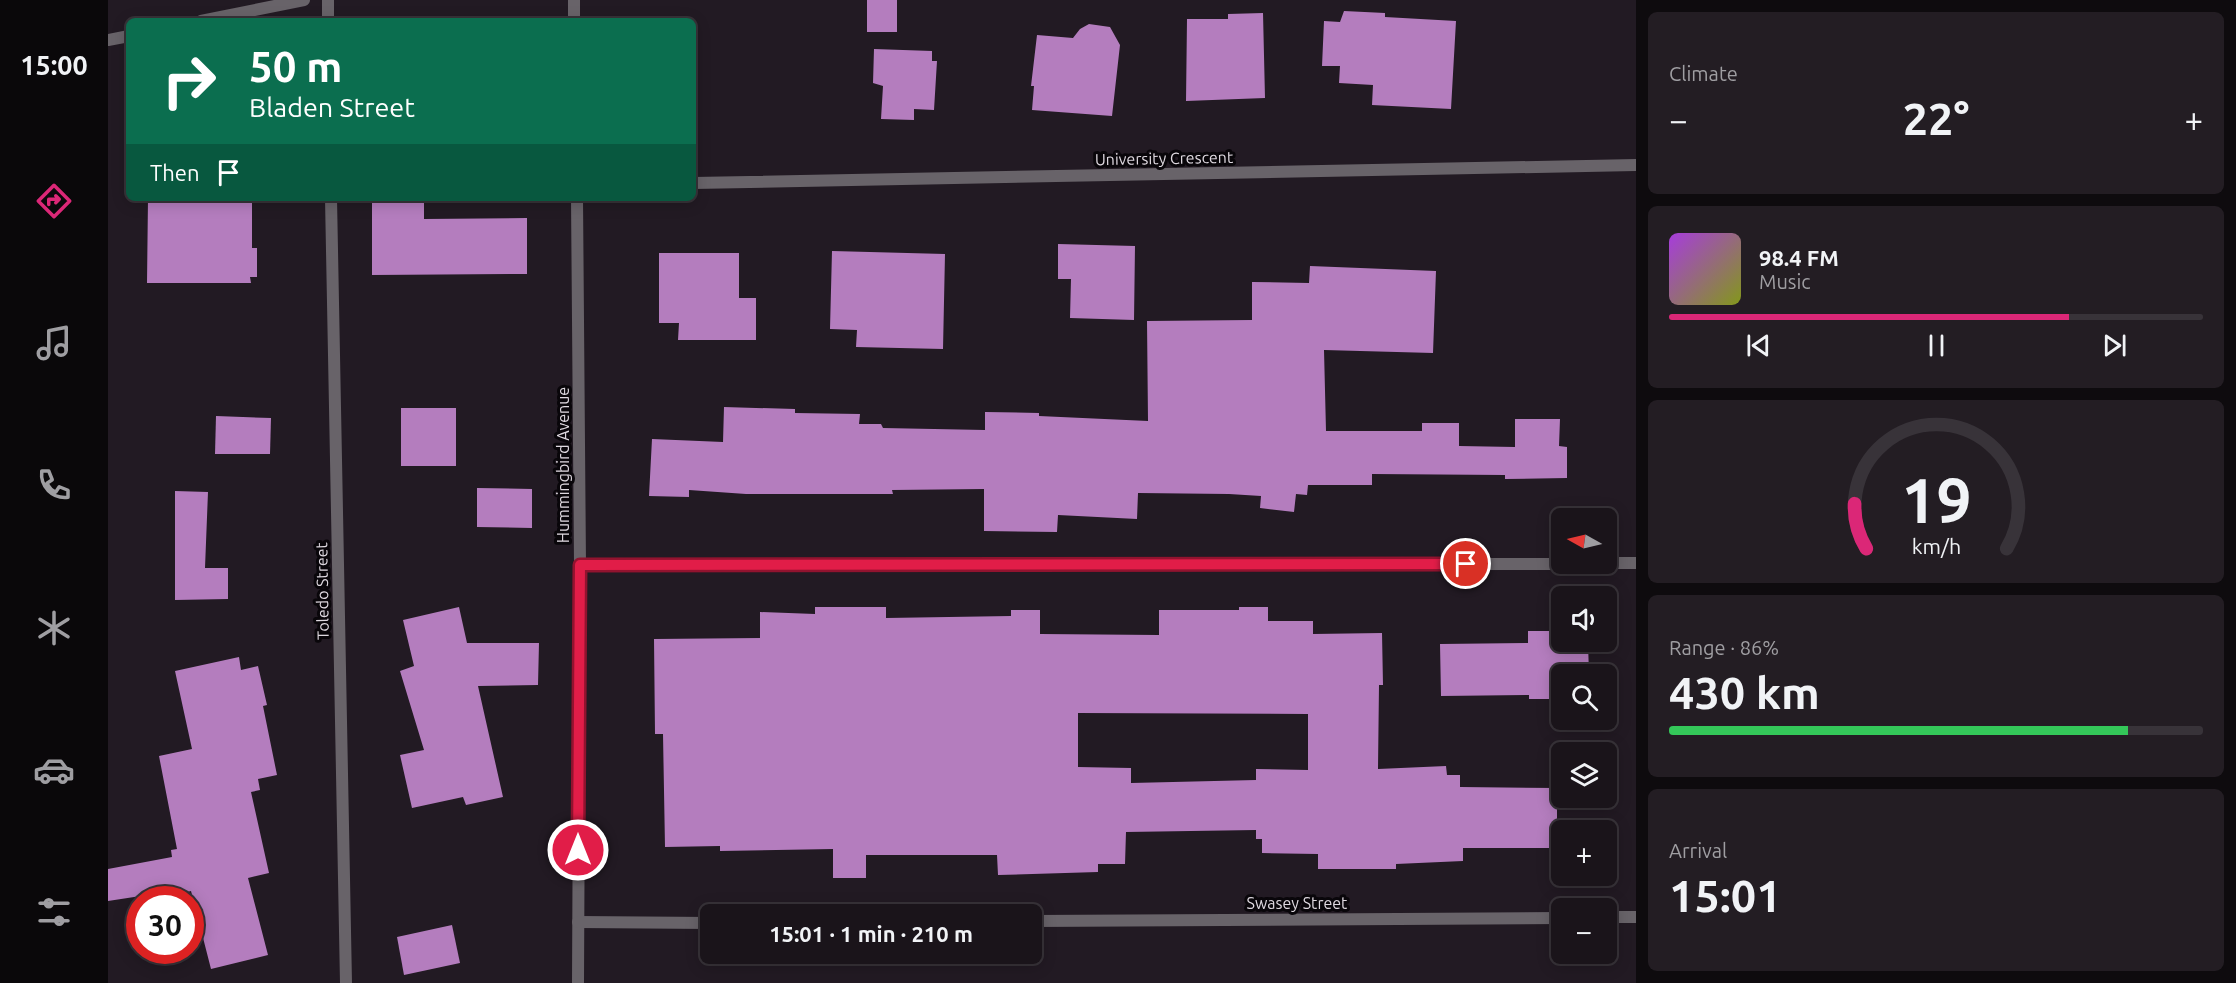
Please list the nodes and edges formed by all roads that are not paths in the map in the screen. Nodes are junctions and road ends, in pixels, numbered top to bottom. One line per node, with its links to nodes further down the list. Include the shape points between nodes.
1 (304, 0): 4 (street)
2 (328, 0): 5 (street)
3 (574, 0): 6 (street)
4 (216, 18)
5 (328, 18)
6 (574, 18)
7 (126, 37): 8 (street)
8 (108, 40)
9 (1636, 165): 10 (street, University Crescent)
10 (696, 183)
11 (332, 201): 23 (street, Toledo Street)
12 (577, 201): 16 (street, Hummingbird Avenue)
13 (1636, 563): 15 (street)
14 (1551, 564): 16 (street)
15 (1617, 564)
16 (580, 565): 21 (street, Hummingbird Avenue)
17 (1617, 917): 18 (street)
18 (1636, 917)
19 (1551, 918): 20 (street, Swasey Street)
20 (1042, 921)
21 (578, 922): 22 (street); 24 (street, Hummingbird Avenue)
22 (700, 923)
23 (346, 983)
24 (578, 983)

